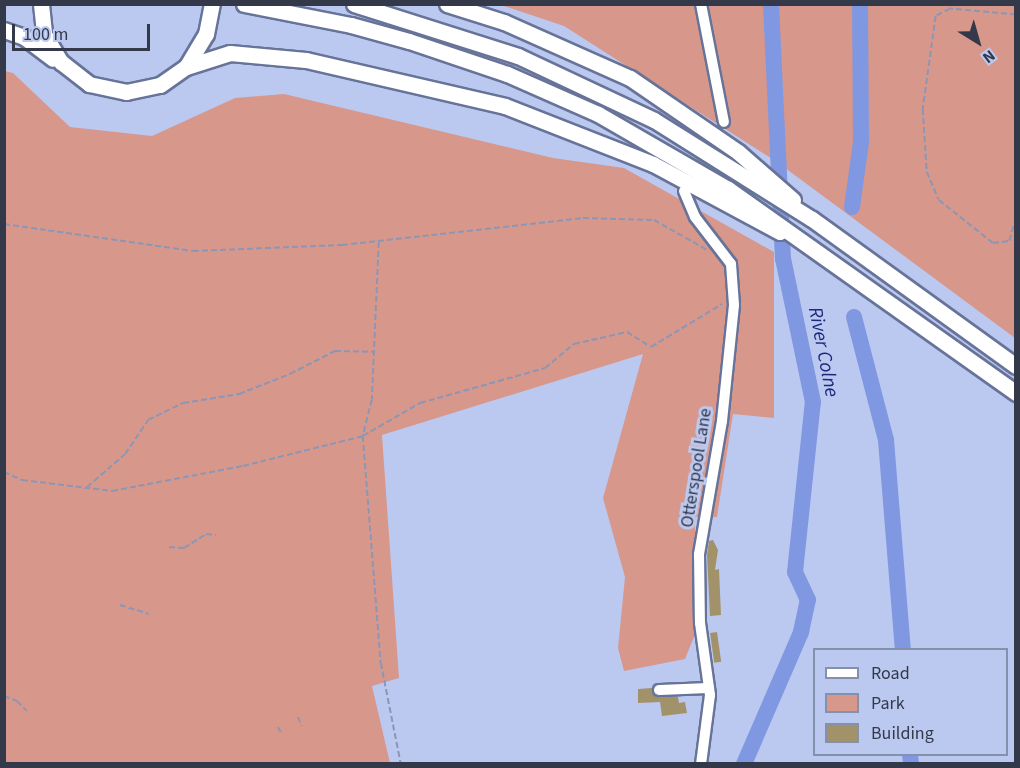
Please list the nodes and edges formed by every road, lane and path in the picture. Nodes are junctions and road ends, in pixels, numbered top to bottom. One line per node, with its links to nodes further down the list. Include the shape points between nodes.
1 (41, 4): 10 (highway, via 44,34)
2 (244, 4): 15 (highway, via 351,25 507,75 618,126)
3 (354, 4): 12 (highway, via 456,33 566,76)
4 (447, 4): 12 (highway, via 504,22 630,78)
5 (701, 4): 11 (street)
6 (212, 10): 9 (highway, via 202,44)
7 (1016, 15): 14 (path, via 950,9 936,16 923,109 927,172 939,200 993,243 1009,241)
8 (4, 30): 10 (highway, via 31,42)
9 (186, 67): 10 (highway, via 160,85 126,92 101,89); 15 (highway, via 230,53 306,60 505,106 653,164)
10 (70, 72)
11 (724, 122)
12 (761, 178): 21 (highway)
13 (684, 191): 19 (street, Otterspool Lane, via 695,217 731,264)
14 (1016, 217)
15 (762, 218): 22 (highway, via 813,246)
16 (4, 224): 17 (path, via 193,251)
17 (380, 241): 18 (path, via 583,218 654,220); 20 (path)
18 (712, 253)
19 (734, 301): 23 (path, via 651,347 627,332 574,344 546,368 420,403); 30 (street, Otterspool Lane, via 722,421 699,554 700,623)
20 (375, 352): 23 (path, via 372,400); 25 (path, via 335,351 239,394 183,403 148,420 125,454)
21 (1016, 366)
22 (1016, 393)
23 (363, 436): 25 (path, via 232,468 112,491); 38 (path, via 381,663)
24 (4, 472): 25 (path, via 22,480)
25 (86, 488)
26 (216, 535): 27 (path, via 206,534 184,548)
27 (169, 547)
28 (120, 605): 29 (path)
29 (149, 614)
30 (709, 688): 31 (street); 39 (street, Otterspool Lane)
31 (659, 690)
32 (4, 696): 33 (path)
33 (27, 711)
34 (298, 717): 35 (path)
35 (302, 726)
36 (278, 727): 37 (path)
37 (282, 734)
38 (401, 764)
39 (701, 764)

